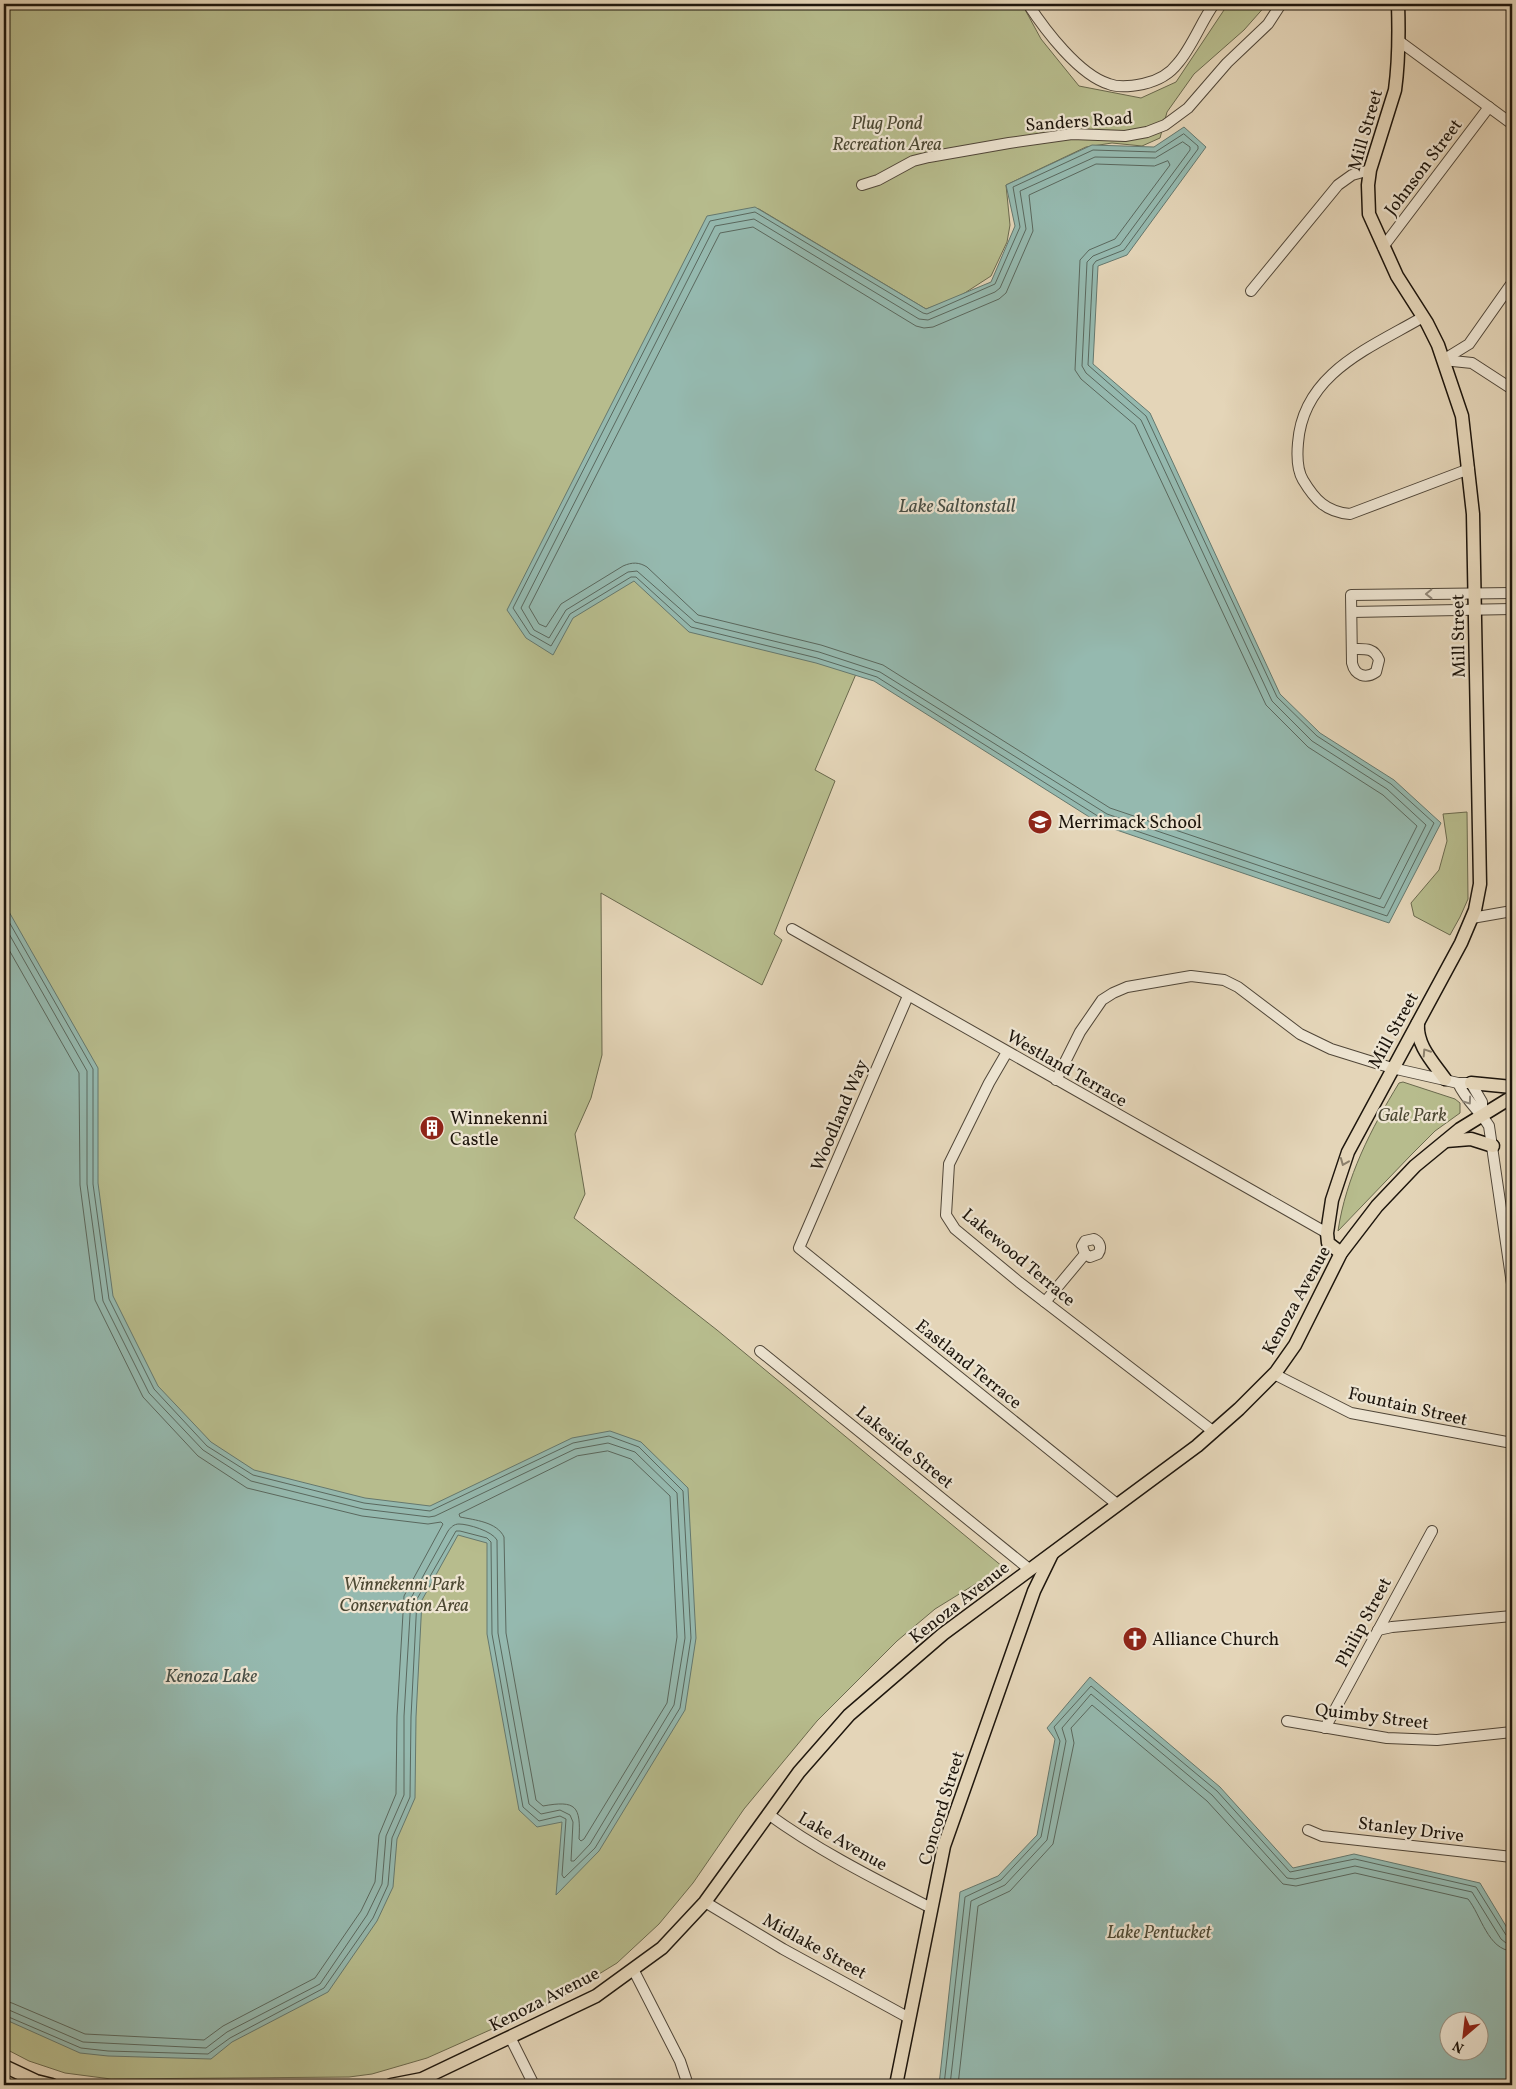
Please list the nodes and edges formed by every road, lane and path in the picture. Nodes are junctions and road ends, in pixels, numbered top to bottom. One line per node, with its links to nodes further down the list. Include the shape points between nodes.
1 (1028, 4): 2 (street, via 1084,70 1110,85 1127,86 1153,82 1179,63)
2 (1214, 4)
3 (1282, 4): 9 (street, Sanders Road, via 1268,24 1227,63 1188,108 1165,125 1125,136 1072,134 929,157)
4 (1398, 4): 5 (main road, Mill Street)
5 (1399, 41): 6 (street); 8 (main road, Mill Street, via 1395,90)
6 (1489, 107): 7 (street); 10 (street, Johnson Street)
7 (1512, 124)
8 (1370, 170): 10 (main road, Mill Street, via 1369,214); 12 (street, via 1352,175 1338,185)
9 (862, 185)
10 (1383, 246): 13 (main road, Mill Street, via 1397,276)
11 (1512, 283): 14 (street, via 1468,344)
12 (1251, 291)
13 (1423, 317): 14 (main road, Mill Street); 16 (street, via 1356,355 1332,373 1315,393 1303,415 1299,431 1297,454 1301,477 1310,493 1324,506 1336,513 1350,514)
14 (1443, 360): 15 (street, via 1472,363); 16 (main road, Mill Street, via 1462,416)
15 (1512, 389)
16 (1469, 469): 17 (main road, Mill Street)
17 (1475, 593): 18 (street); 20 (main road, Mill Street); 21 (street, one-way to 21, via 1351,595)
18 (1512, 593)
19 (1512, 609): 20 (street)
20 (1476, 610): 21 (street); 24 (main road, Mill Street, via 1480,865 1478,899)
21 (1352, 612): 22 (street)
22 (1352, 649)
23 (1512, 910): 24 (street)
24 (1472, 918): 27 (main road, Mill Street)
25 (792, 929): 26 (street, Westland Terrace)
26 (908, 996): 28 (street, Westland Terrace); 39 (street, Woodland Way)
27 (1418, 1021): 29 (main road, Mill Street); 30 (main road, one-way to 27, via 1422,1046 1417,1032)
28 (1007, 1052): 31 (street, Westland Terrace); 43 (street, Lakewood Terrace, via 949,1164 946,1215 954,1228)
29 (1392, 1068): 30 (street); 31 (street, via 1314,1042 1224,980 1191,976 1127,988 1102,1000 1080,1032); 38 (main road, Mill Street, one-way to 38, via 1339,1174)
30 (1445, 1079): 32 (street)
31 (1056, 1080): 38 (street, Westland Terrace)
32 (1464, 1083): 33 (main road); 35 (street, via 1482,1102)
33 (1512, 1087)
34 (1512, 1097): 35 (main road, Kenoza Avenue)
35 (1482, 1114): 36 (main road, Kenoza Avenue); 37 (street, via 1489,1126)
36 (1446, 1141): 37 (main road, via 1471,1139); 40 (main road, Kenoza Avenue, via 1398,1183)
37 (1493, 1146): 42 (street)
38 (1327, 1233): 40 (main road, via 1328,1242)
39 (799, 1248): 48 (street, Eastland Terrace)
40 (1341, 1253): 45 (main road, Kenoza Avenue, via 1295,1344)
41 (1085, 1254): 43 (street)
42 (1512, 1284)
43 (1045, 1302): 46 (street, Lakewood Terrace)
44 (760, 1351): 51 (street, Lakeside Street)
45 (1274, 1374): 46 (main road, Kenoza Avenue); 47 (street, Fountain Street, via 1351,1413)
46 (1214, 1432): 48 (main road, Kenoza Avenue)
47 (1512, 1443)
48 (1118, 1506): 50 (main road, Kenoza Avenue)
49 (1432, 1531): 53 (street, Philip Street)
50 (1053, 1552): 51 (main road, Kenoza Avenue); 61 (main road, Concord Street, via 1034,1591 969,1771 944,1846)
51 (1029, 1569): 57 (main road, Kenoza Avenue, via 943,1634 849,1716 799,1772)
52 (1512, 1616): 53 (street)
53 (1378, 1630): 55 (street, Philip Street)
54 (1287, 1721): 55 (street, Quimby Street)
55 (1325, 1728): 56 (street, Quimby Street, via 1387,1738 1437,1740)
56 (1512, 1732)
57 (768, 1814): 60 (main road, Kenoza Avenue); 61 (street, Lake Avenue, via 836,1857)
58 (1308, 1830): 59 (street, Stanley Drive, via 1322,1836)
59 (1512, 1857)
60 (705, 1902): 62 (main road, Kenoza Avenue, via 662,1948); 63 (street, Midlake Street)
61 (931, 1908): 63 (main road, Concord Street)
62 (633, 1969): 64 (main road, Kenoza Avenue, via 596,1996); 69 (street, via 680,2061)
63 (909, 2018): 70 (main road, Concord Street)
64 (510, 2037): 67 (main road, Kenoza Avenue, via 422,2079); 68 (street)
65 (4, 2066): 66 (main road)
66 (52, 2085)
67 (391, 2085)
68 (534, 2085)
69 (688, 2085)
70 (896, 2085)

